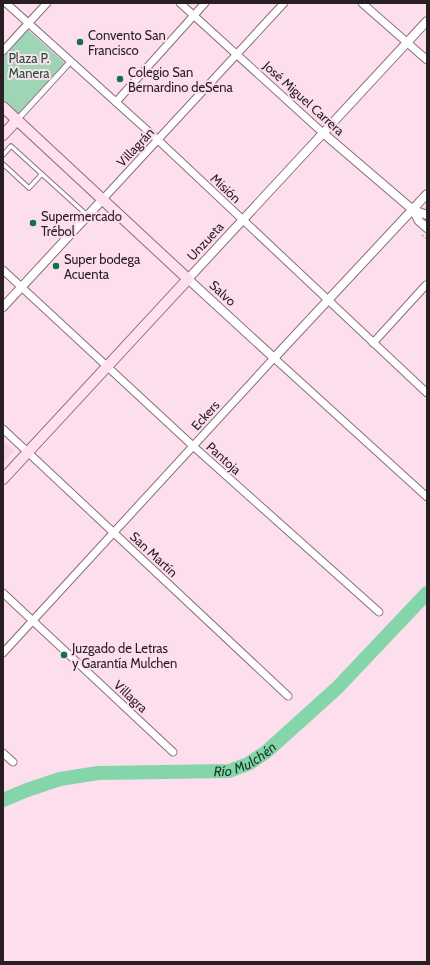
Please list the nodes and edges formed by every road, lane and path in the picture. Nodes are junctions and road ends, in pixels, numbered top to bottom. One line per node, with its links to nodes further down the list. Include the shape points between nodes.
1 (6, 3): 9 (street, Misión)
2 (47, 3): 9 (street)
3 (180, 3): 7 (street, José Miguel Carrera)
4 (205, 3): 7 (street)
5 (284, 3): 12 (street, Villagrán)
6 (362, 3): 10 (street)
7 (194, 15): 12 (street, José Miguel Carrera); 15 (street)
8 (427, 21): 10 (street, Unzueta)
9 (28, 23): 11 (street); 14 (street, Misión)
10 (407, 42): 13 (street); 18 (street, Unzueta)
11 (3, 51)
12 (237, 55): 18 (street, José Miguel Carrera); 20 (street, Villagrán)
13 (427, 60)
14 (72, 61): 15 (street, Misión); 17 (street)
15 (116, 102): 20 (street, Misión)
16 (3, 107): 17 (main road, Salvo)
17 (17, 120): 19 (main road); 25 (main road, Salvo)
18 (323, 133): 26 (street, José Miguel Carrera); 29 (street, Unzueta)
19 (3, 135)
20 (158, 140): 25 (street, Villagrán); 29 (street, Misión)
21 (3, 155): 23 (lane, via 11,146)
22 (3, 164): 23 (lane, via 29,188)
23 (41, 175): 27 (lane)
24 (427, 194): 26 (street, Eckers)
25 (103, 199): 27 (street, Villagrán); 32 (main road, Salvo)
26 (414, 208): 28 (street, José Miguel Carrera); 30 (street, José Miguel Carrera, via 419,221); 35 (street, Eckers)
27 (88, 216): 34 (street, Villagrán)
28 (427, 216)
29 (243, 220): 32 (street, Unzueta); 35 (street, Misión)
30 (427, 228)
31 (3, 270): 34 (street, Pantoja)
32 (188, 278): 38 (street, Salvo); 39 (main road, Unzueta)
33 (426, 285): 37 (street)
34 (22, 287): 36 (street, Villagrán); 39 (street, Pantoja)
35 (328, 300): 37 (street, Misión); 38 (street, Eckers)
36 (3, 307)
37 (373, 343): 40 (street, Misión)
38 (274, 358): 42 (street, Eckers); 45 (street, Salvo)
39 (108, 366): 42 (street, Pantoja); 43 (main road, Unzueta)
40 (427, 393)
41 (3, 430): 43 (street, San Martín)
42 (193, 446): 46 (street, Eckers); 48 (street, Pantoja)
43 (28, 453): 44 (main road, Unzueta); 46 (street, San Martín)
44 (3, 479)
45 (427, 497)
46 (114, 533): 49 (street, Eckers); 51 (street, San Martín)
47 (3, 593): 49 (street, Villagra)
48 (379, 612)
49 (33, 620): 50 (street, Eckers); 52 (street, Villagra)
50 (3, 653)
51 (288, 696)
52 (173, 752)
53 (3, 753): 54 (street)
54 (13, 762)

